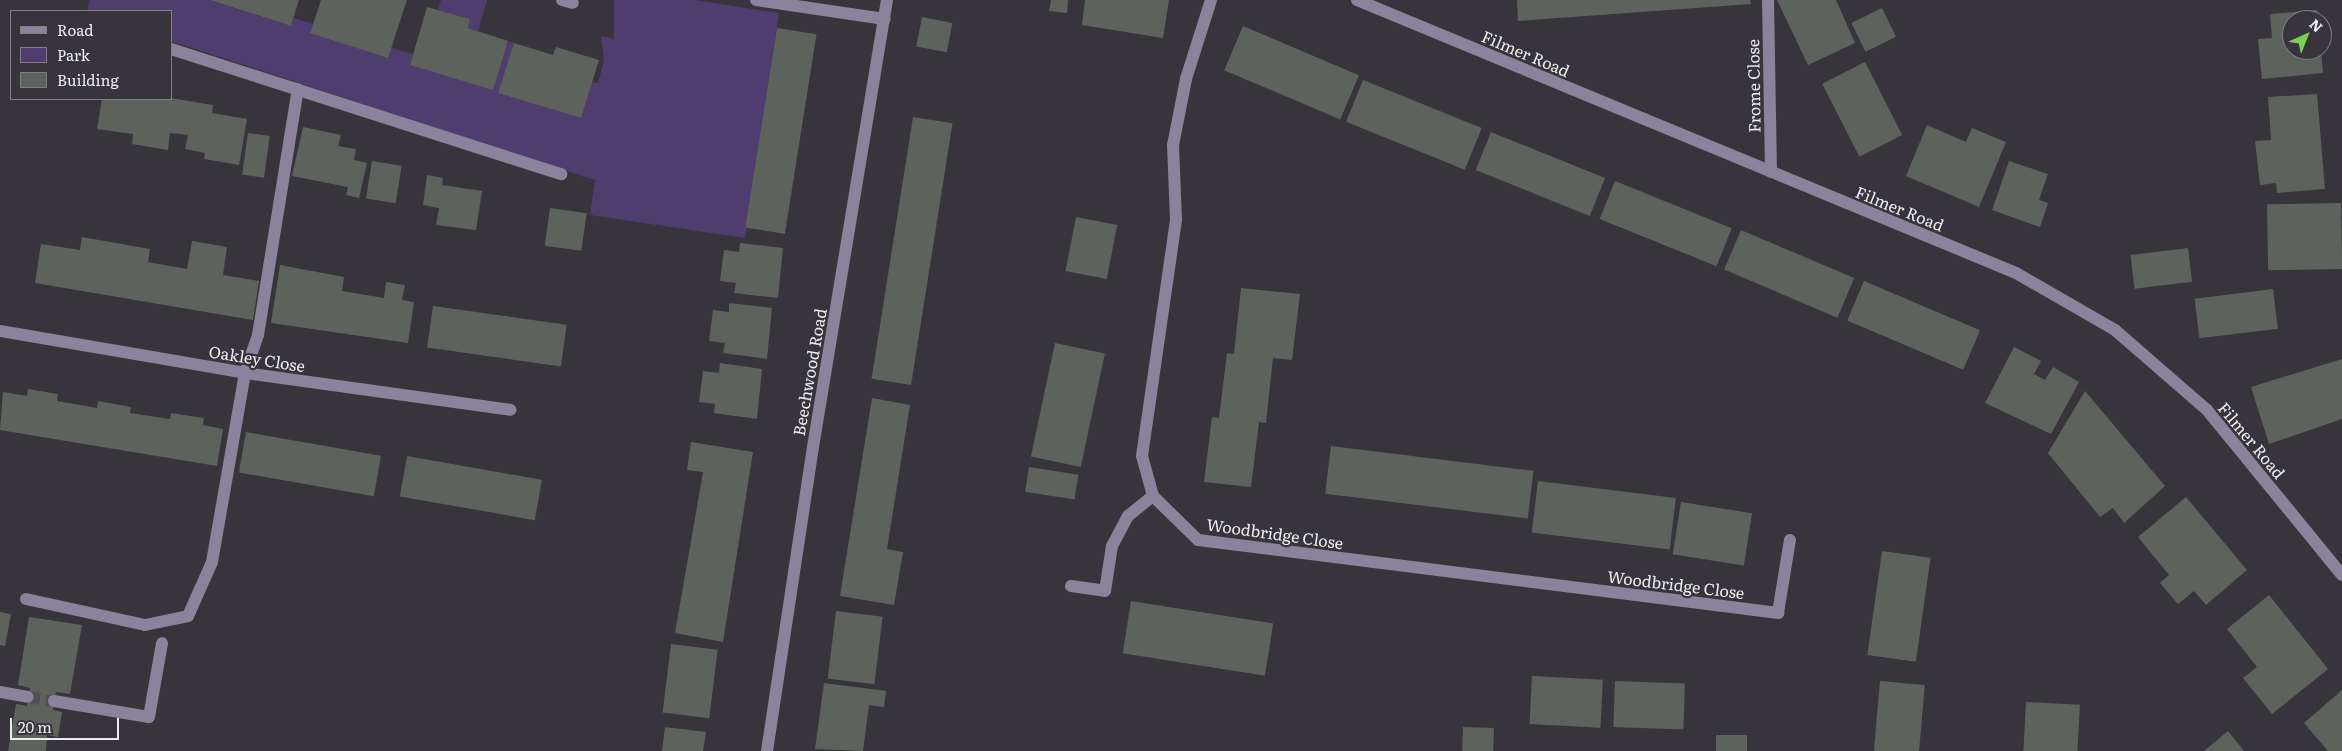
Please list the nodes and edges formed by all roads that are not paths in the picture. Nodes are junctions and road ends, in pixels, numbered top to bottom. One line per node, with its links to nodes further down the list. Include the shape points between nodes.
1 (756, 0): 6 (street)
2 (887, 0): 6 (street, Beechwood Road)
3 (1211, 0): 14 (street, via 1186,79 1173,145 1176,220 1142,456)
4 (1358, 0): 9 (street, Filmer Road)
5 (1768, 0): 9 (street, Frome Close)
6 (885, 19): 23 (street, Beechwood Road, via 813,447)
7 (172, 49): 8 (street)
8 (298, 89): 10 (street); 12 (street, via 258,335)
9 (1771, 172): 16 (street, Filmer Road, via 2016,273 2115,330 2207,410)
10 (560, 174)
11 (0, 330): 12 (street, Oakley Close)
12 (245, 373): 13 (street, Oakley Close); 18 (street, via 212,562 188,616 145,625)
13 (510, 410)
14 (1153, 496): 15 (street, Woodbridge Close, via 1198,540 1778,613); 17 (street, via 1128,516 1112,546 1105,591)
15 (1790, 540)
16 (2342, 575)
17 (1071, 586)
18 (26, 599)
19 (162, 643): 22 (street, via 149,717)
20 (0, 692): 21 (street)
21 (28, 697)
22 (54, 701)
23 (767, 751)

